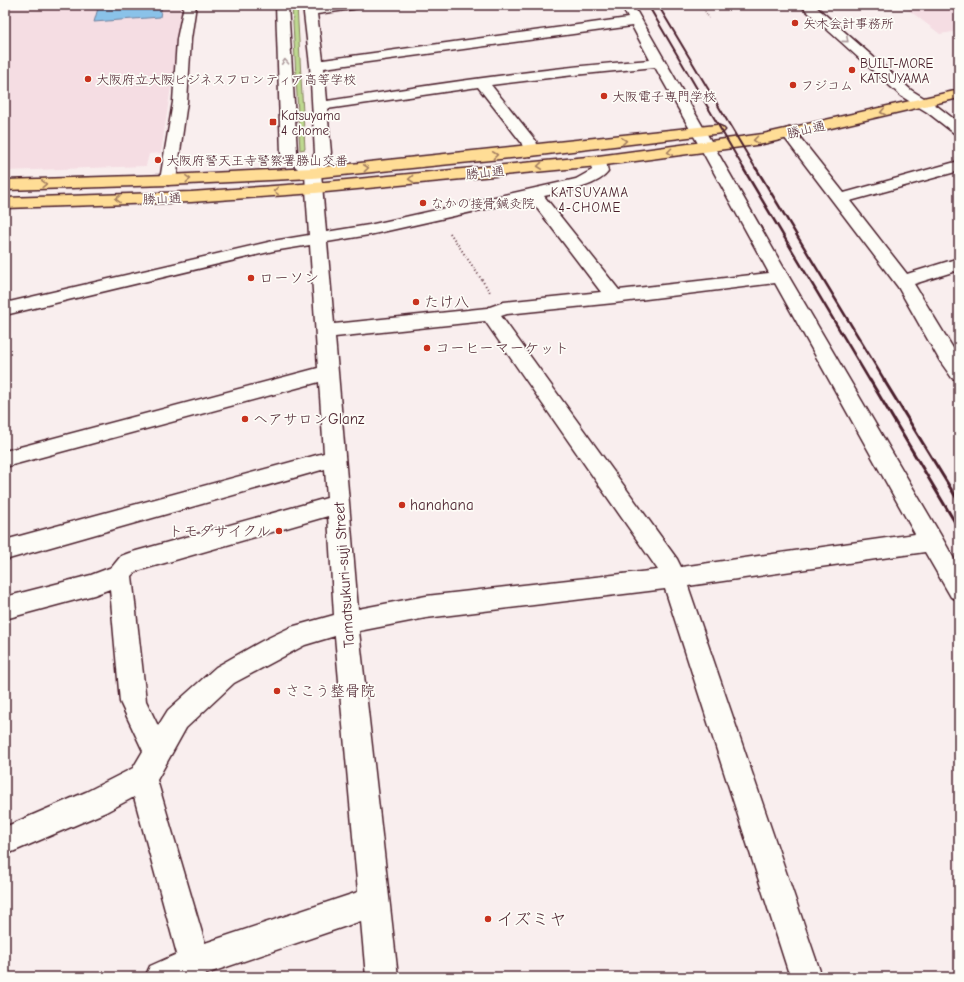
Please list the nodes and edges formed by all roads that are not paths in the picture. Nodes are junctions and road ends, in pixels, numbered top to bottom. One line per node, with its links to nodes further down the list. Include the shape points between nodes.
1 (190, 5): 24 (street, via 184,39 180,102)
2 (282, 5): 25 (street, one-way to 2, via 289,154)
3 (353, 5): 6 (street)
4 (627, 5): 7 (street)
5 (806, 5): 12 (street, one-way to 12)
6 (309, 8): 9 (street, Tamatsukuri-suji Street)
7 (637, 21): 8 (street); 9 (street)
8 (658, 63): 10 (street); 20 (street)
9 (317, 65): 15 (street, Tamatsukuri-suji Street)
10 (481, 82): 15 (street); 21 (street, via 528,141)
11 (939, 85): 12 (main road, 勝山通)
12 (906, 93): 14 (street); 16 (main road, 勝山通)
13 (959, 94): 14 (main road, 勝山通)
14 (921, 103): 18 (street); 19 (main road, 勝山通, one-way to 19)
15 (320, 106): 25 (street, Tamatsukuri-suji Street, via 323,153)
16 (770, 123)
17 (733, 128): 20 (main road, 勝山通)
18 (959, 130)
19 (789, 133): 20 (main road, 勝山通, one-way to 20); 28 (street)
20 (704, 139): 21 (main road, 勝山通, one-way to 20); 22 (main road, 勝山通, one-way to 22); 32 (street)
21 (531, 151): 25 (main road, 勝山通, one-way to 21)
22 (598, 161): 25 (main road, 勝山通, one-way to 25); 27 (street, via 600,172 582,182)
23 (959, 166): 28 (street)
24 (168, 180): 25 (main road, 勝山通, one-way to 25); 26 (main road, 勝山通, one-way to 24)
25 (314, 180): 29 (main road, 勝山通, one-way to 29, via 191,197); 30 (street, Tamatsukuri-suji Street)
26 (5, 185)
27 (534, 194): 30 (street, via 439,216); 34 (street)
28 (840, 199): 33 (street)
29 (5, 203)
30 (318, 239): 35 (street, via 273,246); 37 (street, Tamatsukuri-suji Street)
31 (959, 264): 33 (street)
32 (780, 277): 34 (street); 43 (street)
33 (902, 281): 39 (street)
34 (614, 297): 36 (street)
35 (5, 309)
36 (497, 311): 37 (street); 46 (street, via 668,566)
37 (326, 331): 38 (street, Tamatsukuri-suji Street)
38 (329, 372): 40 (street, Tamatsukuri-suji Street); 41 (street)
39 (959, 373)
40 (335, 458): 42 (street, Tamatsukuri-suji Street); 44 (street)
41 (5, 459)
42 (339, 504): 45 (street, via 130,563); 49 (street, Tamatsukuri-suji Street)
43 (932, 541): 46 (street); 47 (street)
44 (5, 550)
45 (120, 574): 48 (street, via 94,585); 50 (street, via 132,702)
46 (673, 578): 49 (street, via 426,607); 57 (street)
47 (959, 590)
48 (5, 608)
49 (347, 622): 50 (street, via 300,635 225,675 177,719); 53 (street, Tamatsukuri-suji Street)
50 (158, 753): 51 (street)
51 (143, 778): 52 (street, via 96,802); 54 (street)
52 (5, 841)
53 (375, 901): 54 (street); 56 (street, Tamatsukuri-suji Street)
54 (195, 962): 55 (street)
55 (161, 977)
56 (382, 977)
57 (806, 977)

